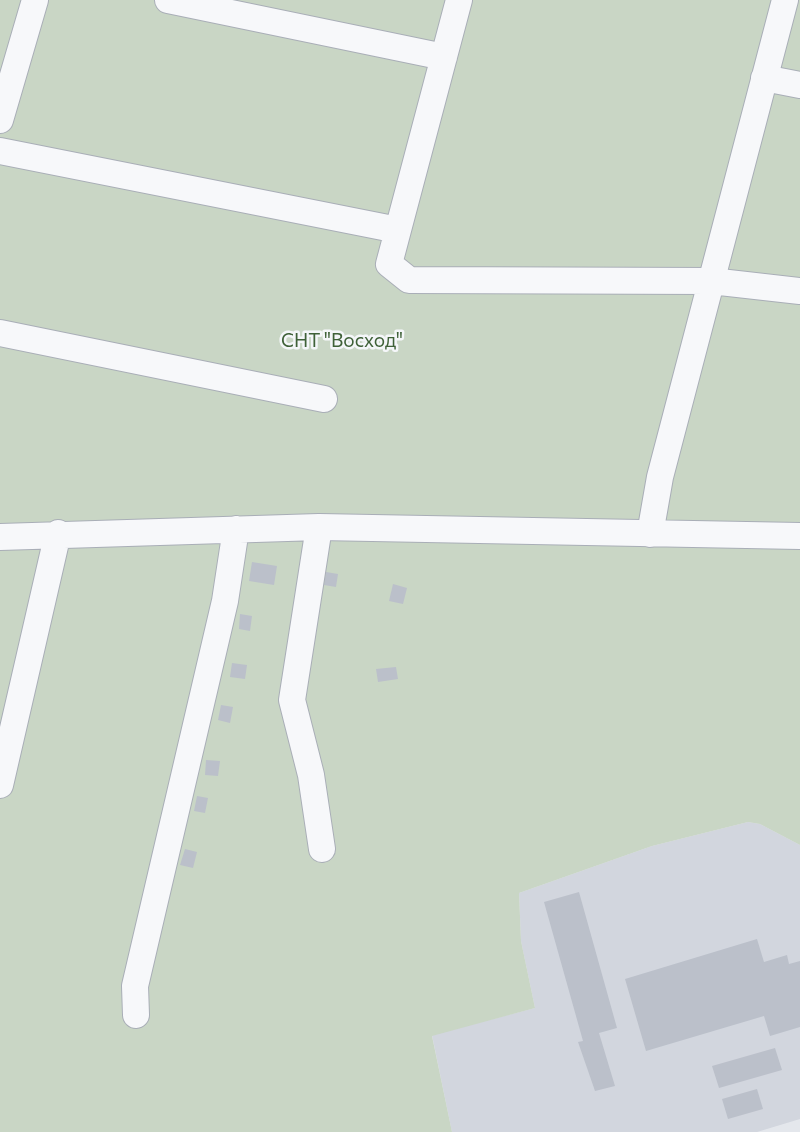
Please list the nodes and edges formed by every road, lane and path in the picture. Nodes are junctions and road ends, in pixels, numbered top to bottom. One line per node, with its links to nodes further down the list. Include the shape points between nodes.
1 (35, 0): 8 (lane)
2 (168, 0): 5 (lane)
3 (459, 0): 5 (lane)
4 (785, 0): 6 (lane)
5 (444, 57): 10 (lane)
6 (764, 78): 7 (lane); 11 (lane)
7 (800, 85)
8 (0, 120)
9 (0, 151): 10 (lane)
10 (398, 230): 11 (lane, via 389,264 410,280)
11 (710, 281): 12 (lane); 18 (lane)
12 (800, 291)
13 (0, 333): 14 (lane)
14 (324, 399)
15 (319, 527): 16 (lane); 18 (lane); 22 (lane, via 292,700 311,775)
16 (236, 529): 17 (lane); 23 (lane, via 225,601 135,986)
17 (58, 533): 20 (lane); 21 (lane)
18 (650, 534): 19 (lane)
19 (800, 536)
20 (0, 537)
21 (0, 785)
22 (322, 849)
23 (136, 1015)

